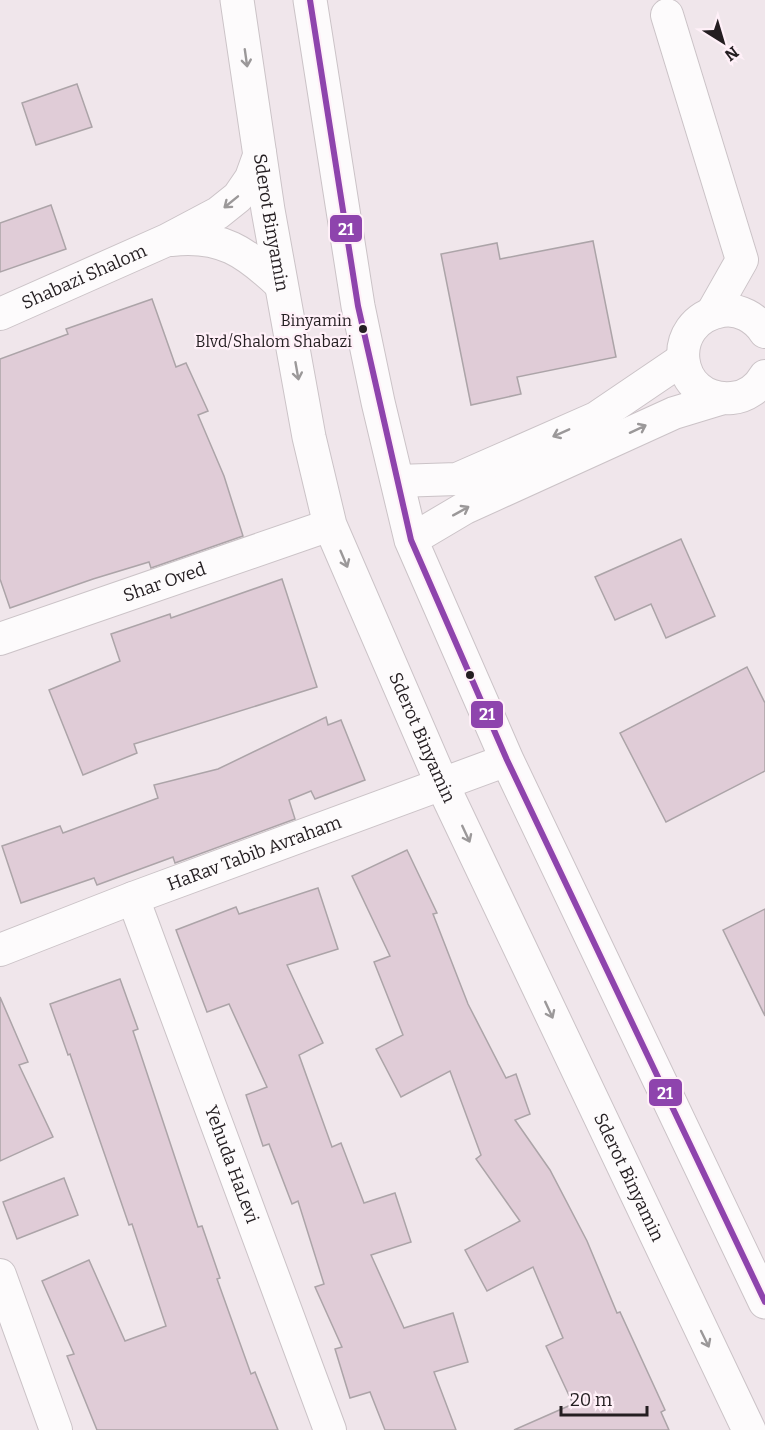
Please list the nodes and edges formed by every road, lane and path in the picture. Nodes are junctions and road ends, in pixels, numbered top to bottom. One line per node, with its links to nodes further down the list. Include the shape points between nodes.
1 (237, 0): 4 (main road, Sderot Binyamin, one-way to 4)
2 (310, 0): 13 (main road, via 358,306)
3 (668, 15): 7 (street, via 742,260)
4 (260, 153): 5 (street, Shabazi Shalom, one-way to 5, via 251,178 238,197 218,213); 6 (main road, Sderot Binyamin)
5 (167, 240): 6 (street, Shabazi Shalom, via 197,237 229,245 255,260); 8 (street, Shabazi Shalom)
6 (281, 285): 14 (main road, Sderot Binyamin, one-way to 14)
7 (712, 313): 9 (street, via 741,312); 10 (street, via 689,331)
8 (0, 314)
9 (765, 330)
10 (683, 360): 12 (street, via 695,385); 13 (street, one-way to 13, via 596,418 457,479)
11 (763, 386): 12 (street, via 735,398)
12 (720, 399): 15 (street, one-way to 12, via 465,508 674,412)
13 (397, 481): 15 (main road)
14 (330, 525): 16 (street, Shar Oved); 18 (main road, Sderot Binyamin, one-way to 18)
15 (411, 540): 17 (main road)
16 (0, 639)
17 (507, 760): 18 (street, HaRav Tabib Avraham); 22 (main road)
18 (442, 784): 19 (street, HaRav Tabib Avraham); 25 (main road, Sderot Binyamin, one-way to 25)
19 (133, 898): 20 (street, HaRav Tabib Avraham); 24 (street, Yehuda HaLevi)
20 (0, 950)
21 (2, 1290): 23 (street)
22 (765, 1302)
23 (56, 1430)
24 (330, 1430)
25 (749, 1430)

